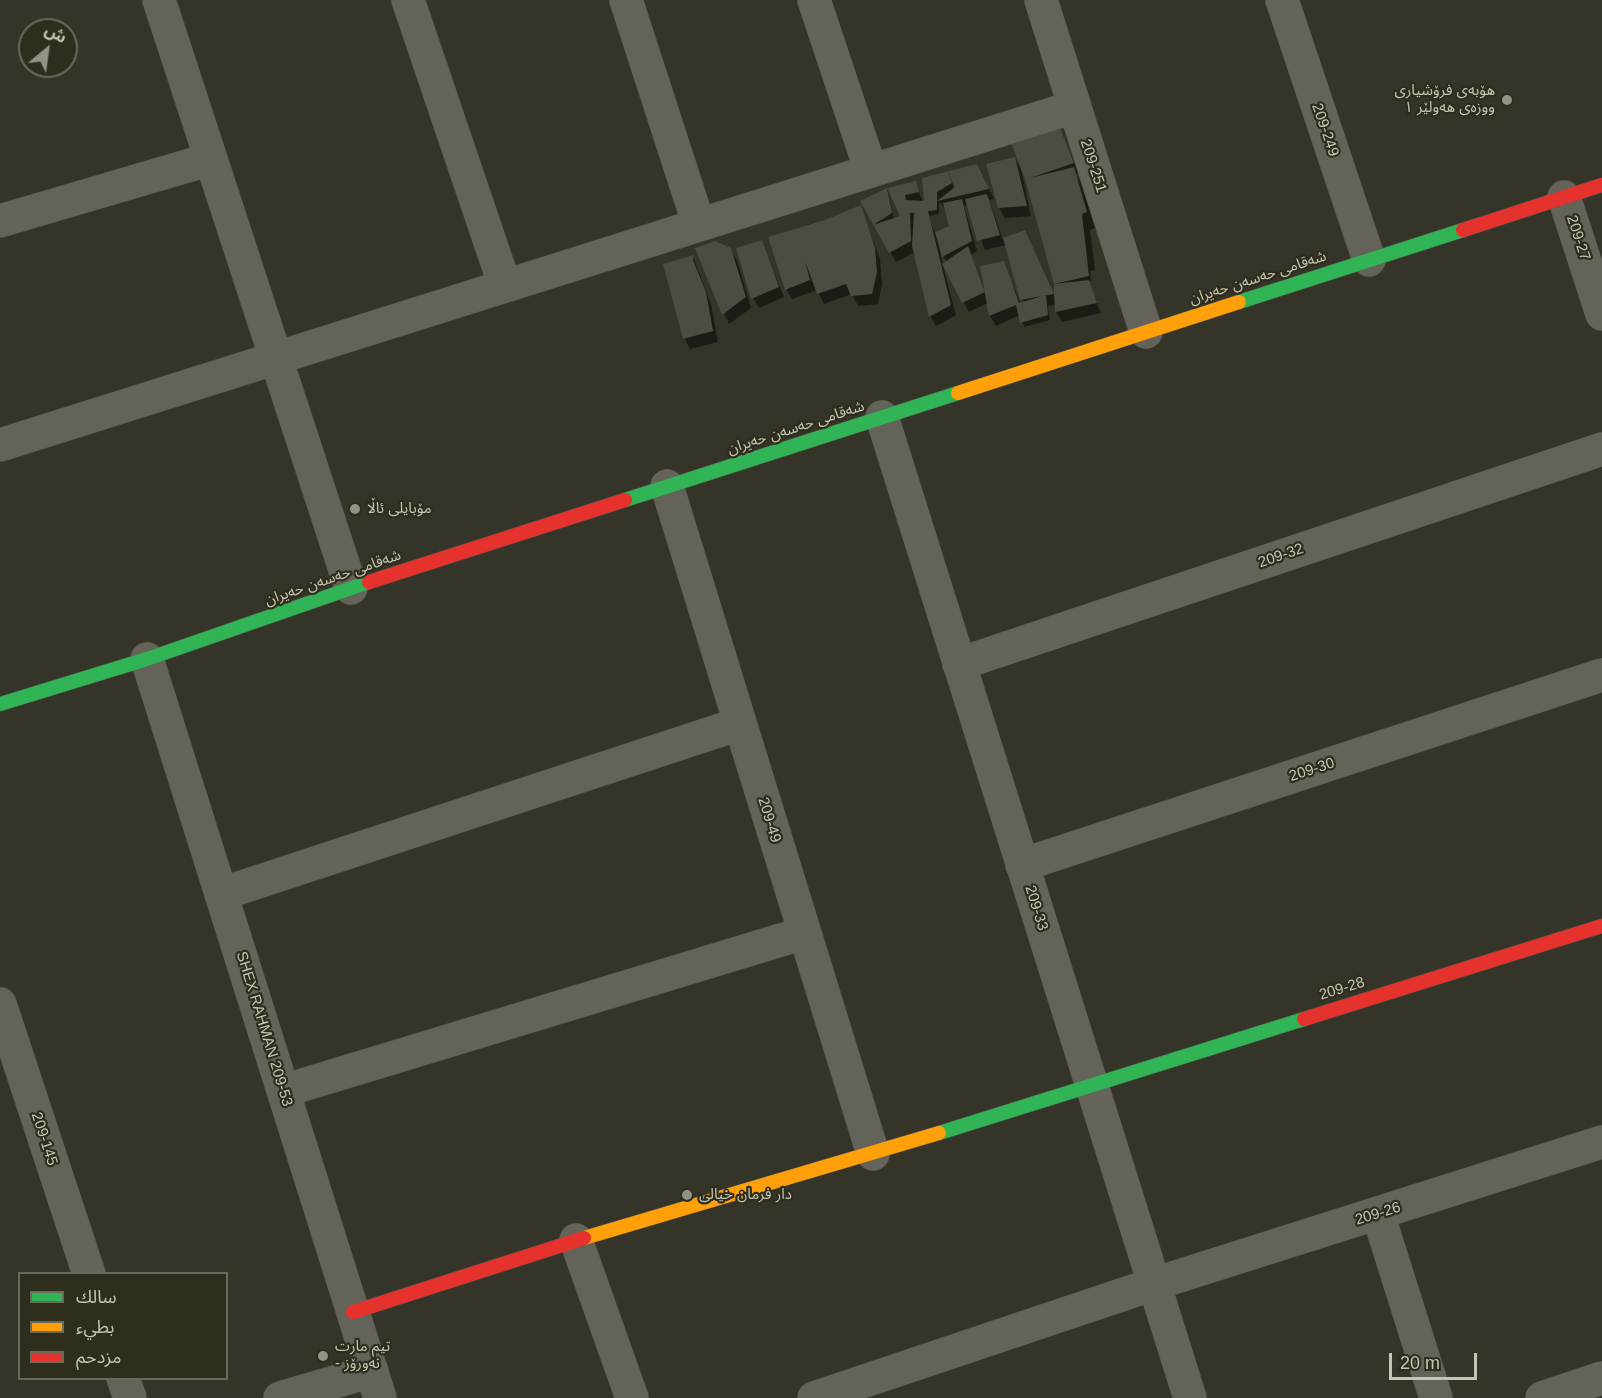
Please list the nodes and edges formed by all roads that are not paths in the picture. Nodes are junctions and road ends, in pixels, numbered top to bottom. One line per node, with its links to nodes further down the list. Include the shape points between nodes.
1 (159, 0): 8 (street)
2 (408, 0): 15 (street)
3 (626, 0): 13 (street)
4 (814, 0): 9 (street)
5 (1041, 0): 7 (street, 209-251)
6 (1282, 0): 14 (street, 209-249)
7 (1074, 106): 9 (street); 17 (street, 209-251)
8 (211, 159): 12 (street); 18 (street)
9 (871, 171): 13 (street)
10 (1602, 185): 11 (street, شەقامی حەسەن حەیران)
11 (1564, 197): 14 (street, شەقامی حەسەن حەیران); 16 (street, 209-27)
12 (0, 221)
13 (699, 225): 15 (street)
14 (1369, 260): 17 (street, شەقامی حەسەن حەیران)
15 (505, 286): 18 (street)
16 (1602, 314)
17 (1146, 332): 19 (street, شەقامی حەسەن حەیران)
18 (276, 359): 20 (street); 23 (street)
19 (882, 417): 22 (street, شەقامی حەسەن حەیران); 25 (street, 209-33)
20 (0, 446)
21 (1602, 449): 25 (street, 209-32)
22 (667, 486): 23 (street, شەقامی حەسەن حەیران); 28 (street, 209-49)
23 (351, 588): 24 (street, شەقامی حەسەن حەیران)
24 (147, 659): 27 (street, شەقامی حەسەن حەیران); 30 (street, SHEX RAHMAN 209-53)
25 (959, 664): 29 (street, 209-33)
26 (1602, 675): 29 (street, 209-30)
27 (0, 704)
28 (739, 724): 30 (street); 32 (street, 209-49)
29 (1023, 865): 34 (street, 209-33)
30 (221, 894): 35 (street, SHEX RAHMAN 209-53)
31 (1602, 926): 34 (street, 209-28)
32 (804, 933): 35 (street); 37 (street, 209-49)
33 (0, 1004): 40 (street, 209-145)
34 (1092, 1085): 37 (street, 209-28); 41 (street, 209-33)
35 (283, 1091): 42 (street, SHEX RAHMAN 209-53)
36 (1602, 1142): 38 (street, 209-26)
37 (873, 1154): 39 (street, 209-28)
38 (1378, 1214): 41 (street, 209-26); 51 (street)
39 (576, 1240): 42 (street, 209-28); 48 (street)
40 (88, 1272)
41 (1154, 1284): 49 (street, 209-26); 50 (street, 209-33)
42 (353, 1312): 45 (street, SHEX RAHMAN 209-53)
43 (1602, 1378): 52 (street)
44 (124, 1380): 46 (street)
45 (376, 1385): 47 (street)
46 (130, 1398)
47 (280, 1398)
48 (632, 1398)
49 (814, 1398)
50 (1190, 1398)
51 (1436, 1398)
52 (1542, 1398)

